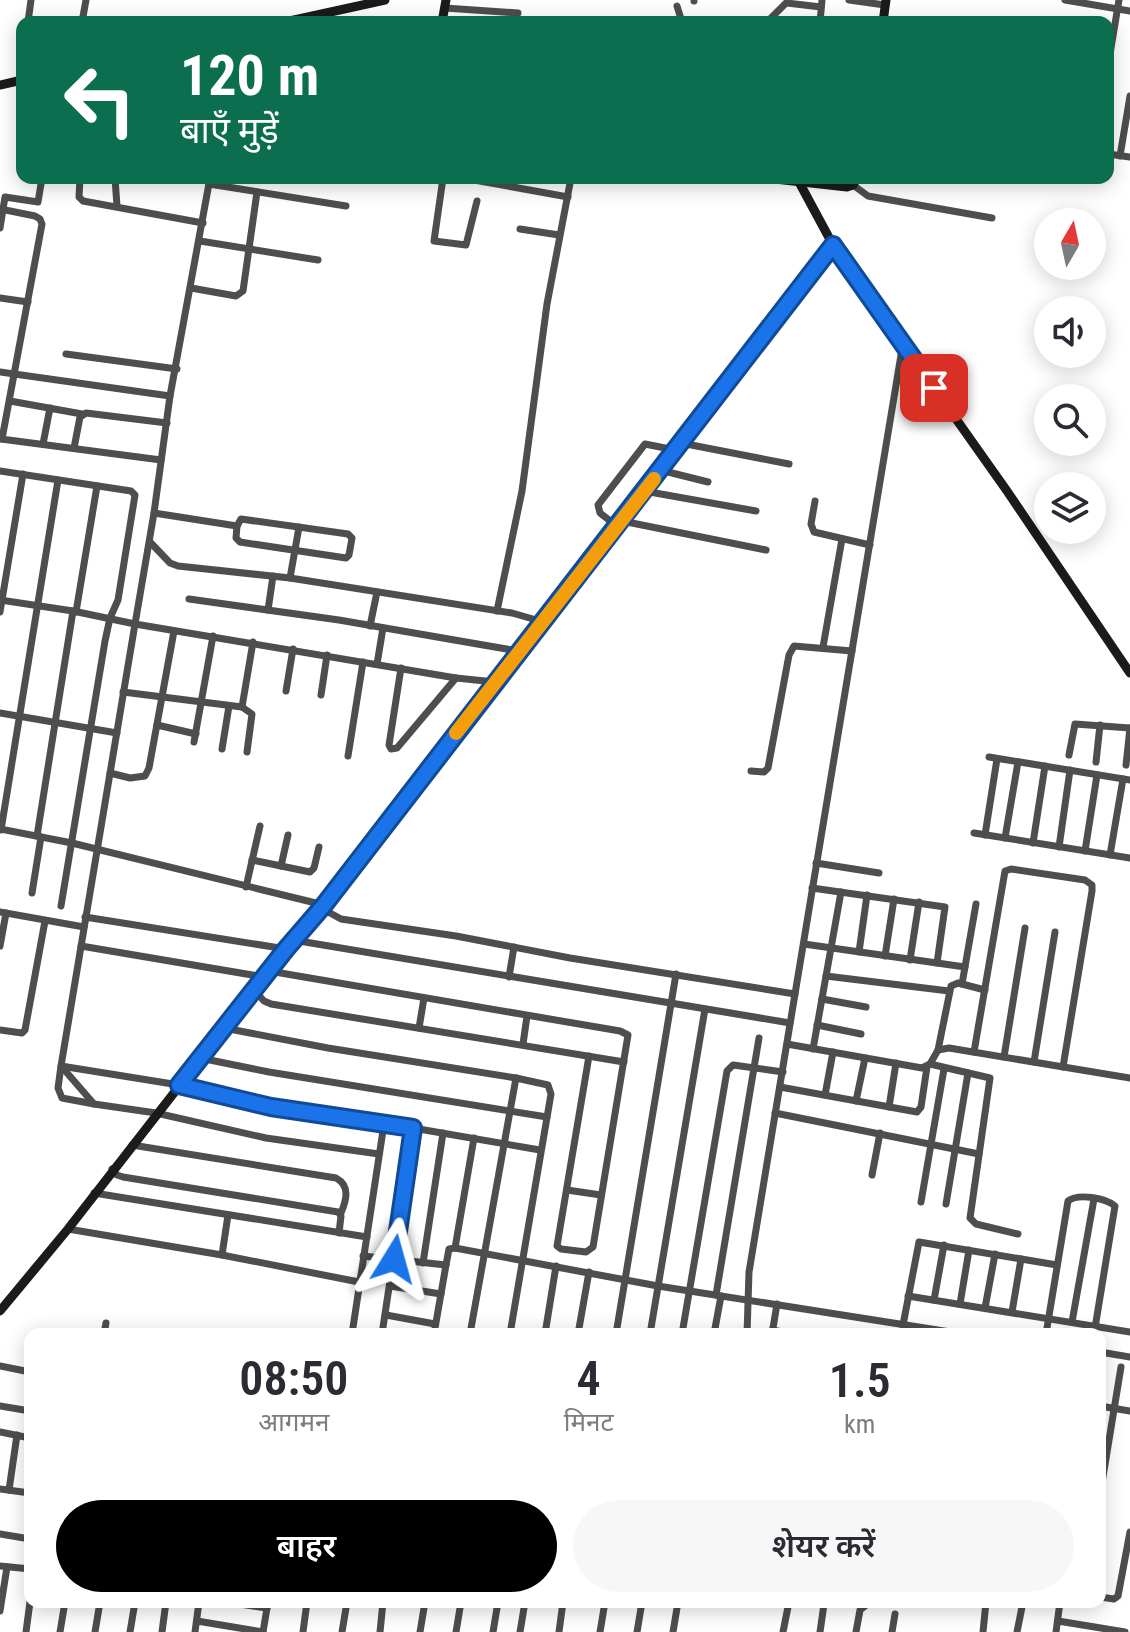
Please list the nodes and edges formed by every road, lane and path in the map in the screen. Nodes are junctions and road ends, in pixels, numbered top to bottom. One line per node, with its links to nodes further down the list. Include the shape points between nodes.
1 (385, 0): 12 (street)
2 (849, 0): 5 (street)
3 (1065, 0): 8 (street)
4 (788, 2): 7 (street)
5 (886, 2)
6 (446, 4): 11 (street)
7 (822, 4)
8 (1118, 4): 10 (street); 14 (street)
9 (677, 6): 13 (street)
10 (1130, 11)
11 (518, 13)
12 (312, 16)
13 (680, 16)
14 (1114, 29)
15 (1130, 96): 17 (street)
16 (1114, 155): 17 (street)
17 (1120, 156): 18 (street)
18 (1130, 157)
19 (41, 184): 36 (street, via 38,202 5,197)
20 (80, 184): 34 (street, via 83,201)
21 (115, 184): 34 (street)
22 (210, 184): 38 (street)
23 (223, 184): 31 (street)
24 (442, 184): 33 (street, via 434,241 466,245)
25 (496, 184): 32 (street)
26 (570, 184): 32 (street)
27 (802, 184): 43 (street)
28 (824, 184): 29 (street)
29 (851, 184)
30 (858, 184): 37 (street, via 868,196)
31 (257, 192): 35 (street); 44 (street)
32 (568, 197): 41 (street)
33 (477, 201)
34 (117, 206): 38 (street)
35 (346, 206)
36 (2, 209): 39 (street); 48 (street, via 35,216 42,224)
37 (992, 218)
38 (203, 223): 42 (street)
39 (0, 228)
40 (520, 229): 41 (street)
41 (559, 235): 91 (street, via 522,491)
42 (200, 241): 44 (street); 46 (street)
43 (833, 245): 49 (street); 61 (street)
44 (249, 249): 45 (street); 46 (street, via 240,294)
45 (318, 260)
46 (191, 288): 51 (street)
47 (0, 298): 48 (street)
48 (28, 302): 53 (street)
49 (903, 343): 80 (street); 105 (street)
50 (66, 354): 51 (street)
51 (177, 369): 54 (street)
52 (0, 372): 53 (street)
53 (15, 374): 54 (street); 55 (street)
54 (170, 396): 58 (street)
55 (10, 401): 56 (street); 59 (street)
56 (50, 408): 57 (street); 60 (street)
57 (82, 414): 58 (street); 62 (street)
58 (167, 423): 63 (street)
59 (1, 439): 60 (street)
60 (43, 444): 62 (street)
61 (678, 447): 64 (street); 65 (street); 75 (street, via 645,444 616,482 597,508)
62 (74, 448): 63 (street)
63 (161, 460): 74 (street)
64 (789, 464)
65 (660, 470): 69 (street); 71 (street)
66 (0, 471): 67 (street)
67 (23, 474): 68 (street); 87 (street)
68 (58, 480): 70 (street); 88 (street)
69 (708, 482)
70 (97, 486): 90 (street); 93 (street, via 135,495 118,600)
71 (644, 491): 73 (street); 75 (street)
72 (815, 501): 78 (street, via 814,532)
73 (756, 511)
74 (154, 513): 76 (street); 79 (street)
75 (620, 524): 81 (street); 94 (street)
76 (237, 526): 77 (street, via 246,519); 82 (street, via 237,541)
77 (299, 527): 82 (street); 82 (street, via 352,538 346,558)
78 (842, 539): 80 (street); 101 (street)
79 (150, 542): 83 (street, via 178,566); 95 (street)
80 (870, 545): 104 (street)
81 (766, 550)
82 (295, 551): 84 (street)
83 (273, 576): 84 (street); 89 (street)
84 (290, 578): 85 (street)
85 (377, 592): 91 (street); 96 (street)
86 (189, 599): 89 (street)
87 (1, 600): 88 (street); 92 (street)
88 (38, 605): 90 (street); 122 (street)
89 (268, 610): 96 (street)
90 (75, 611): 93 (street); 123 (street)
91 (497, 611): 94 (street)
92 (0, 612)
93 (110, 618): 95 (street); 126 (street)
94 (540, 621): 103 (street)
95 (135, 624): 98 (street); 115 (street)
96 (370, 626): 97 (street)
97 (383, 628): 103 (street); 109 (street)
98 (174, 631): 99 (street); 117 (street)
99 (213, 636): 100 (street); 118 (street)
100 (253, 642): 102 (street); 120 (street)
101 (823, 647): 104 (street); 138 (street, via 791,649 768,768)
102 (293, 649): 106 (street); 114 (street)
103 (518, 651): 113 (street)
104 (852, 651): 158 (street)
105 (1117, 654): 107 (street); 111 (street)
106 (327, 655): 108 (street); 116 (street)
107 (1130, 656)
108 (363, 662): 109 (street); 132 (street)
109 (377, 664): 110 (street)
110 (401, 668): 112 (street); 112 (street, via 391,749)
111 (1130, 673)
112 (456, 678): 113 (street)
113 (495, 682): 170 (street)
114 (286, 691)
115 (123, 692): 117 (street); 128 (street)
116 (321, 695)
117 (163, 696): 118 (street); 124 (street)
118 (202, 701): 119 (street); 124 (street, via 195,738)
119 (229, 706): 120 (street); 129 (street)
120 (242, 707): 130 (street, via 252,714)
121 (0, 713): 122 (street)
122 (19, 716): 123 (street); 143 (street)
123 (54, 722): 126 (street); 147 (street)
124 (157, 725): 139 (street, via 145,776)
125 (1100, 725): 127 (street); 131 (street, via 1075,724); 134 (street)
126 (90, 728): 128 (street); 149 (street)
127 (1130, 728): 135 (street)
128 (117, 733): 139 (street)
129 (222, 749)
130 (247, 752)
131 (1069, 755)
132 (348, 756)
133 (1018, 762): 136 (street); 146 (street, via 993,758); 148 (street)
134 (1096, 762)
135 (1126, 765)
136 (1045, 766): 137 (street); 150 (street)
137 (1070, 770): 140 (street); 152 (street)
138 (751, 771)
139 (110, 773): 153 (street)
140 (1097, 775): 141 (street); 154 (street)
141 (1126, 780): 155 (street)
142 (260, 826): 157 (street)
143 (0, 830): 147 (street)
144 (974, 833): 146 (street)
145 (288, 835): 159 (street)
146 (985, 835): 148 (street)
147 (39, 836): 149 (street); 164 (street)
148 (1005, 838): 150 (street)
149 (72, 843): 153 (street); 169 (street)
150 (1033, 843): 152 (street)
151 (319, 847): 159 (street, via 310,872)
152 (1059, 847): 154 (street)
153 (96, 849): 161 (street); 172 (street)
154 (1085, 851): 155 (street)
155 (1110, 855): 156 (street)
156 (1130, 858)
157 (252, 860): 159 (street); 161 (street)
158 (816, 863): 160 (street); 162 (street)
159 (281, 866)
160 (879, 873)
161 (246, 887): 170 (street)
162 (812, 888): 163 (street); 178 (street)
163 (841, 892): 165 (street); 183 (street)
164 (32, 893)
165 (867, 895): 166 (street); 184 (street)
166 (894, 899): 167 (street); 185 (street)
167 (919, 902): 186 (street); 187 (street, via 946,910)
168 (976, 904): 188 (street)
169 (61, 906)
170 (322, 907): 177 (street); 181 (street, via 341,919)
171 (3, 913): 173 (street); 179 (street)
172 (85, 917): 174 (street); 182 (street)
173 (45, 921): 174 (street); 208 (street, via 25,1030)
174 (84, 927): 180 (street)
175 (1025, 928): 218 (street)
176 (1055, 932): 222 (street)
177 (293, 940): 182 (street); 192 (street)
178 (804, 944): 183 (street); 197 (street)
179 (0, 946)
180 (81, 946): 189 (street); 224 (street)
181 (514, 947): 190 (street); 192 (street)
182 (286, 949): 189 (street)
183 (831, 949): 184 (street); 191 (street)
184 (859, 952): 185 (street)
185 (885, 956): 186 (street)
186 (910, 960): 187 (street)
187 (937, 963): 188 (street)
188 (965, 967): 193 (street)
189 (266, 974): 194 (street); 198 (street)
190 (676, 974): 197 (street); 200 (street)
191 (826, 976): 196 (street); 199 (street)
192 (509, 977): 200 (street)
193 (962, 984): 195 (street); 196 (street, via 953,983)
194 (254, 990): 206 (street); 207 (street, via 271,1004)
195 (985, 990): 216 (street); 226 (street, via 1005,871 1089,882 1092,891)
196 (949, 991): 214 (street)
197 (795, 994): 204 (street)
198 (424, 998): 203 (street); 207 (street)
199 (822, 999): 201 (street); 205 (street)
200 (670, 1004): 202 (street); 288 (street)
201 (866, 1007)
202 (705, 1009): 204 (street); 291 (street)
203 (527, 1016): 211 (street); 221 (street, via 625,1033)
204 (790, 1023): 212 (street)
205 (817, 1025): 209 (street); 213 (street)
206 (224, 1028): 219 (street); 231 (street)
207 (419, 1028): 211 (street)
208 (0, 1030)
209 (861, 1034)
210 (759, 1038): 227 (street)
211 (523, 1044): 217 (street)
212 (787, 1044): 213 (street); 229 (street)
213 (813, 1049): 215 (street)
214 (938, 1050): 216 (street); 225 (street)
215 (833, 1052): 220 (street); 235 (street)
216 (974, 1052): 218 (street)
217 (589, 1056): 221 (street); 258 (street)
218 (1004, 1057): 222 (street)
219 (200, 1058): 233 (street); 239 (street)
220 (865, 1058): 223 (street); 236 (street)
221 (624, 1062): 260 (street)
222 (1034, 1062): 226 (street)
223 (896, 1063): 225 (street); 238 (street)
224 (61, 1066): 233 (street); 237 (street); 237 (street, via 62,1098)
225 (929, 1066): 228 (street); 238 (street, via 920,1110)
226 (1063, 1067): 232 (street)
227 (754, 1068): 229 (street); 292 (street, via 733,1065 727,1071); 294 (street)
228 (944, 1069): 230 (street); 249 (street)
229 (783, 1072): 234 (street)
230 (968, 1073): 251 (street); 254 (street, via 990,1078)
231 (516, 1078): 239 (street); 242 (street, via 548,1085)
232 (1130, 1078)
233 (179, 1085): 240 (street); 243 (street, via 271,1107)
234 (780, 1087): 235 (street); 241 (street)
235 (825, 1095): 236 (street)
236 (856, 1101): 238 (street)
237 (94, 1104): 240 (street)
238 (889, 1107)
239 (510, 1111): 242 (street); 248 (street)
240 (156, 1113): 250 (street); 253 (street, via 266,1138)
241 (775, 1113): 246 (street); 296 (street)
242 (547, 1117): 252 (street)
243 (384, 1124): 244 (street); 253 (street)
244 (413, 1128): 245 (street); 280 (street)
245 (443, 1133): 247 (street); 283 (street)
246 (880, 1133): 249 (street); 256 (street)
247 (474, 1138): 248 (street); 274 (street)
248 (504, 1143): 252 (street); 276 (street)
249 (931, 1144): 251 (street); 263 (street)
250 (132, 1145): 255 (street); 266 (street, via 336,1178 347,1193)
251 (955, 1149): 254 (street); 265 (street)
252 (540, 1150): 282 (street)
253 (379, 1154): 272 (street)
254 (979, 1154): 271 (street, via 970,1218)
255 (112, 1169): 257 (street); 259 (street)
256 (872, 1175)
257 (142, 1180): 262 (street); 264 (street)
258 (567, 1190): 260 (street); 260 (street, via 557,1244 561,1249 592,1250)
259 (94, 1193): 262 (street); 269 (street)
260 (601, 1195)
261 (1094, 1199): 285 (street, via 1077,1196 1068,1201); 305 (street); 326 (street, via 1115,1206)
262 (139, 1201): 267 (street)
263 (921, 1202)
264 (279, 1203): 266 (street); 268 (street)
265 (946, 1204)
266 (341, 1213): 270 (street)
267 (228, 1215): 268 (street); 278 (street)
268 (275, 1223): 270 (street)
269 (68, 1229): 278 (street); 301 (street)
270 (339, 1233): 272 (street)
271 (1018, 1234)
272 (367, 1237): 279 (street)
273 (944, 1245): 275 (street); 295 (street, via 919,1242); 297 (street)
274 (455, 1248): 276 (street); 284 (street, via 449,1249)
275 (969, 1250): 277 (street); 299 (street)
276 (483, 1253): 282 (street); 313 (street)
277 (995, 1254): 281 (street); 300 (street)
278 (222, 1255): 289 (street)
279 (363, 1256): 280 (street); 289 (street)
280 (394, 1259): 283 (street); 290 (street)
281 (1021, 1259): 285 (street); 302 (street)
282 (522, 1260): 286 (street); 314 (street)
283 (423, 1263): 284 (street)
284 (446, 1265): 293 (street)
285 (1057, 1265): 304 (street)
286 (556, 1266): 287 (street); 315 (street)
287 (589, 1272): 288 (street); 316 (street)
288 (625, 1279): 291 (street); 317 (street)
289 (359, 1282): 310 (street)
290 (390, 1286): 293 (street); 303 (street)
291 (658, 1286): 292 (street); 318 (street)
292 (689, 1291): 294 (street); 319 (street)
293 (441, 1294): 307 (street)
294 (719, 1295): 296 (street); 320 (street)
295 (908, 1296): 297 (street); 308 (street)
296 (747, 1300): 298 (street); 321 (street)
297 (934, 1300): 299 (street)
298 (777, 1304): 308 (street); 322 (street)
299 (960, 1304): 300 (street)
300 (985, 1308): 302 (street)
301 (0, 1311)
302 (1012, 1312): 304 (street)
303 (386, 1315): 307 (street); 311 (street)
304 (1048, 1318): 305 (street); 324 (street)
305 (1072, 1322): 325 (street)
306 (106, 1323): 309 (street)
307 (435, 1324): 312 (street)
308 (903, 1325): 323 (street)
309 (105, 1328)
310 (353, 1328)
311 (383, 1328)
312 (435, 1328)
313 (471, 1328)
314 (511, 1328)
315 (546, 1328)
316 (579, 1328)
317 (617, 1328)
318 (651, 1328)
319 (683, 1328)
320 (715, 1328)
321 (747, 1328)
322 (773, 1328)
323 (911, 1328)
324 (1047, 1328)
325 (1089, 1328)
326 (1095, 1328)
327 (1106, 1331): 328 (street)
328 (1130, 1332)
329 (1106, 1353): 330 (street)
330 (1130, 1357)
331 (0, 1366): 333 (street)
332 (1121, 1367): 336 (street)
333 (24, 1371)
334 (0, 1406): 337 (street)
335 (1106, 1407): 336 (street)
336 (1114, 1408): 338 (street); 342 (street)
337 (24, 1410)
338 (1130, 1411)
339 (0, 1432): 340 (street)
340 (17, 1435): 341 (street); 344 (street)
341 (24, 1437)
342 (1106, 1458)
343 (0, 1489): 344 (street)
344 (9, 1490): 345 (street)
345 (24, 1492)
346 (1130, 1532): 351 (street, via 1118,1596)
347 (0, 1534): 348 (street)
348 (24, 1538)
349 (4, 1566): 350 (street); 376 (street)
350 (24, 1568)
351 (1106, 1598)
352 (29, 1608): 380 (street)
353 (64, 1608): 381 (street)
354 (99, 1608): 382 (street)
355 (134, 1608): 383 (street)
356 (165, 1608): 384 (street)
357 (198, 1608): 378 (street)
358 (267, 1608): 386 (street)
359 (306, 1608): 387 (street)
360 (346, 1608): 388 (street)
361 (382, 1608): 389 (street)
362 (424, 1608): 390 (street)
363 (460, 1608): 391 (street)
364 (497, 1608): 392 (street)
365 (524, 1608): 393 (street)
366 (562, 1608): 394 (street)
367 (604, 1608): 395 (street)
368 (641, 1608): 396 (street)
369 (677, 1608): 397 (street)
370 (788, 1608): 398 (street)
371 (823, 1608): 399 (street)
372 (862, 1608): 400 (street)
373 (985, 1608): 402 (street)
374 (1022, 1608): 403 (street)
375 (1059, 1608): 379 (street)
376 (0, 1611)
377 (895, 1614): 401 (street)
378 (197, 1621): 385 (street); 386 (street)
379 (1058, 1621): 404 (street); 405 (street)
380 (26, 1632)
381 (60, 1632)
382 (95, 1632)
383 (130, 1632)
384 (162, 1632)
385 (195, 1632)
386 (263, 1632)
387 (303, 1632)
388 (342, 1632)
389 (380, 1632)
390 (420, 1632)
391 (456, 1632)
392 (493, 1632)
393 (520, 1632)
394 (559, 1632)
395 (600, 1632)
396 (637, 1632)
397 (673, 1632)
398 (783, 1632)
399 (820, 1632)
400 (856, 1632)
401 (892, 1632)
402 (983, 1632)
403 (1017, 1632)
404 (1056, 1632)
405 (1125, 1632)

